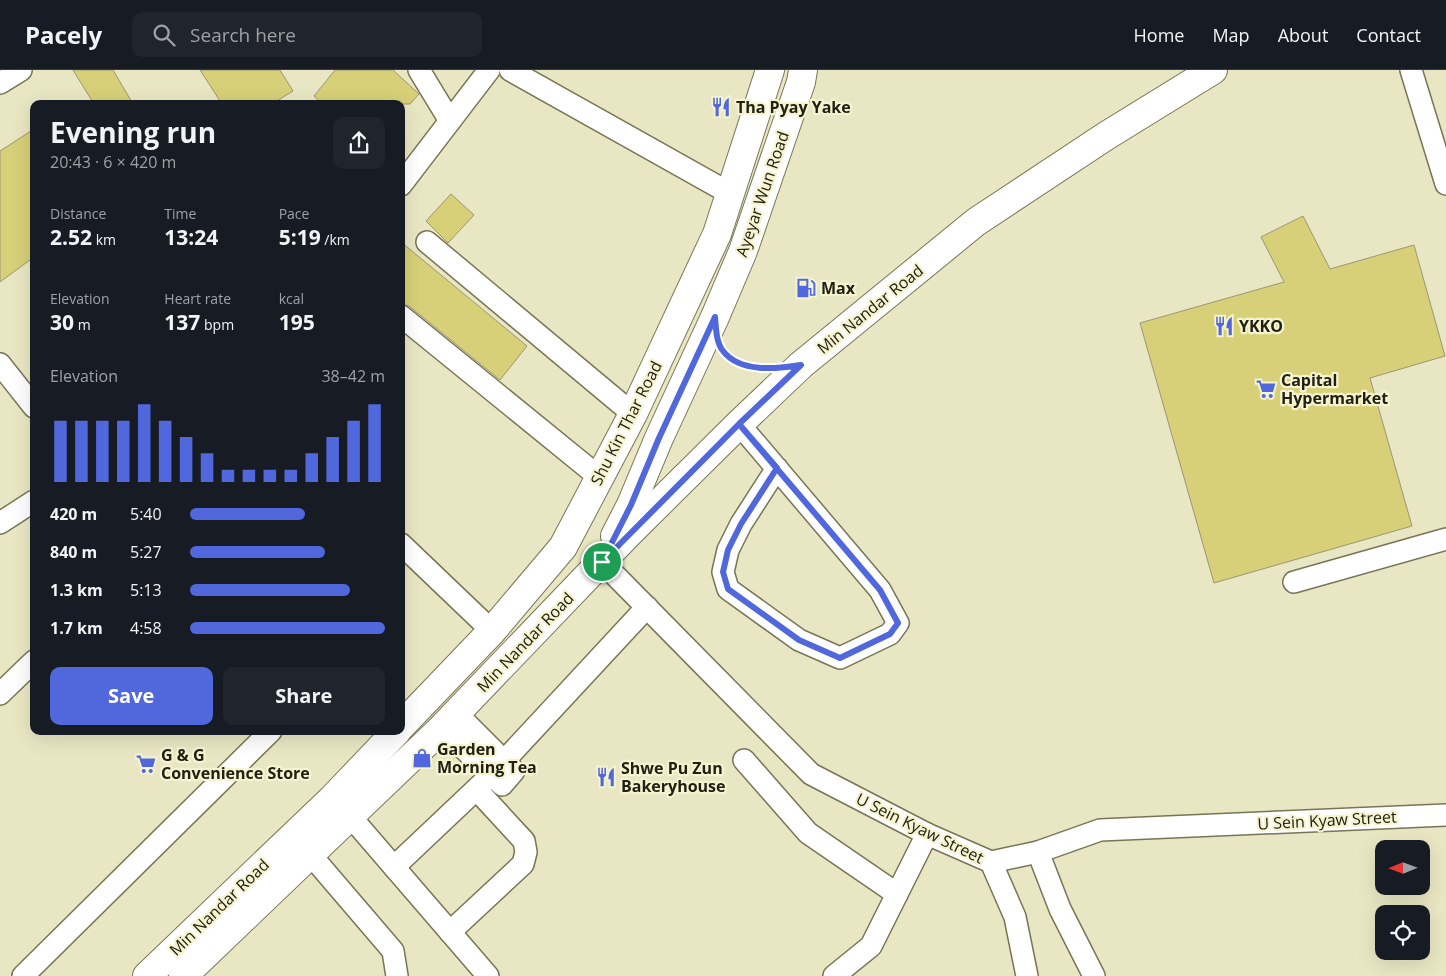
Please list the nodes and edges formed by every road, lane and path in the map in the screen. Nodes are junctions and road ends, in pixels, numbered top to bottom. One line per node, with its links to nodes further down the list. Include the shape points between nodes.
1 (21, 70): 9 (street)
2 (419, 70): 10 (street)
3 (489, 70): 10 (street)
4 (510, 70): 13 (street)
5 (770, 70): 13 (main road, Ayeyar Wun Road)
6 (803, 70): 16 (main road, Ayeyar Wun Road, via 760,204)
7 (1213, 70): 19 (main road, Min Nandar Road, via 976,222)
8 (1411, 70): 11 (street)
9 (0, 83)
10 (450, 121): 12 (street)
11 (1445, 178)
12 (405, 180)
13 (731, 194): 15 (main road, Ayeyar Wun Road)
14 (428, 242): 21 (street)
15 (688, 298): 21 (main road, Shu Kin Thar Road)
16 (715, 317): 19 (path, via 722,351 732,359 754,368); 30 (main road, Shu Kin Thar Road, via 631,505)
17 (405, 319): 24 (street)
18 (0, 364): 20 (street)
19 (801, 365): 22 (main road, Min Nandar Road)
20 (30, 402)
21 (633, 414): 24 (main road, Shu Kin Thar Road)
22 (739, 424): 23 (street); 30 (main road, Min Nandar Road)
23 (777, 468): 23 (street, via 880,590 898,623 890,634 840,658 799,640 728,589 723,572 728,550)
24 (599, 477): 28 (main road, Shu Kin Thar Road)
25 (30, 503): 26 (street)
26 (0, 523)
27 (1446, 539): 31 (street)
28 (563, 547): 30 (main road); 33 (main road, Min Nandar Road)
29 (405, 548): 33 (street)
30 (597, 568): 32 (street, U Sein Kyaw Street); 38 (main road, Min Nandar Road)
31 (1294, 582)
32 (647, 607): 42 (street); 45 (street, U Sein Kyaw Street, via 811,774)
33 (492, 631): 36 (main road, Min Nandar Road)
34 (30, 665): 35 (street)
35 (0, 694)
36 (405, 722)
37 (405, 726): 38 (street)
38 (441, 729): 42 (street); 44 (main road, Min Nandar Road)
39 (267, 735): 52 (street)
40 (392, 735): 53 (main road, Min Nandar Road, via 333,798)
41 (744, 760): 50 (street, via 808,832)
42 (491, 775): 49 (street); 51 (street, via 524,841 523,864)
43 (1446, 815): 46 (street, U Sein Kyaw Street, via 1100,830)
44 (350, 816): 47 (main road, Min Nandar Road); 49 (street)
45 (927, 834): 48 (street, U Sein Kyaw Street); 50 (street)
46 (1038, 852): 48 (street, U Sein Kyaw Street); 59 (street, via 1060,910)
47 (310, 854): 54 (main road, Min Nandar Road); 55 (street, via 393,951)
48 (991, 862): 58 (street, via 1015,917)
49 (394, 867): 51 (street)
50 (897, 894): 57 (street, via 871,946)
51 (450, 932): 56 (street)
52 (23, 976)
53 (148, 976)
54 (183, 976)
55 (397, 976)
56 (488, 976)
57 (834, 976)
58 (1027, 976)
59 (1094, 976)

